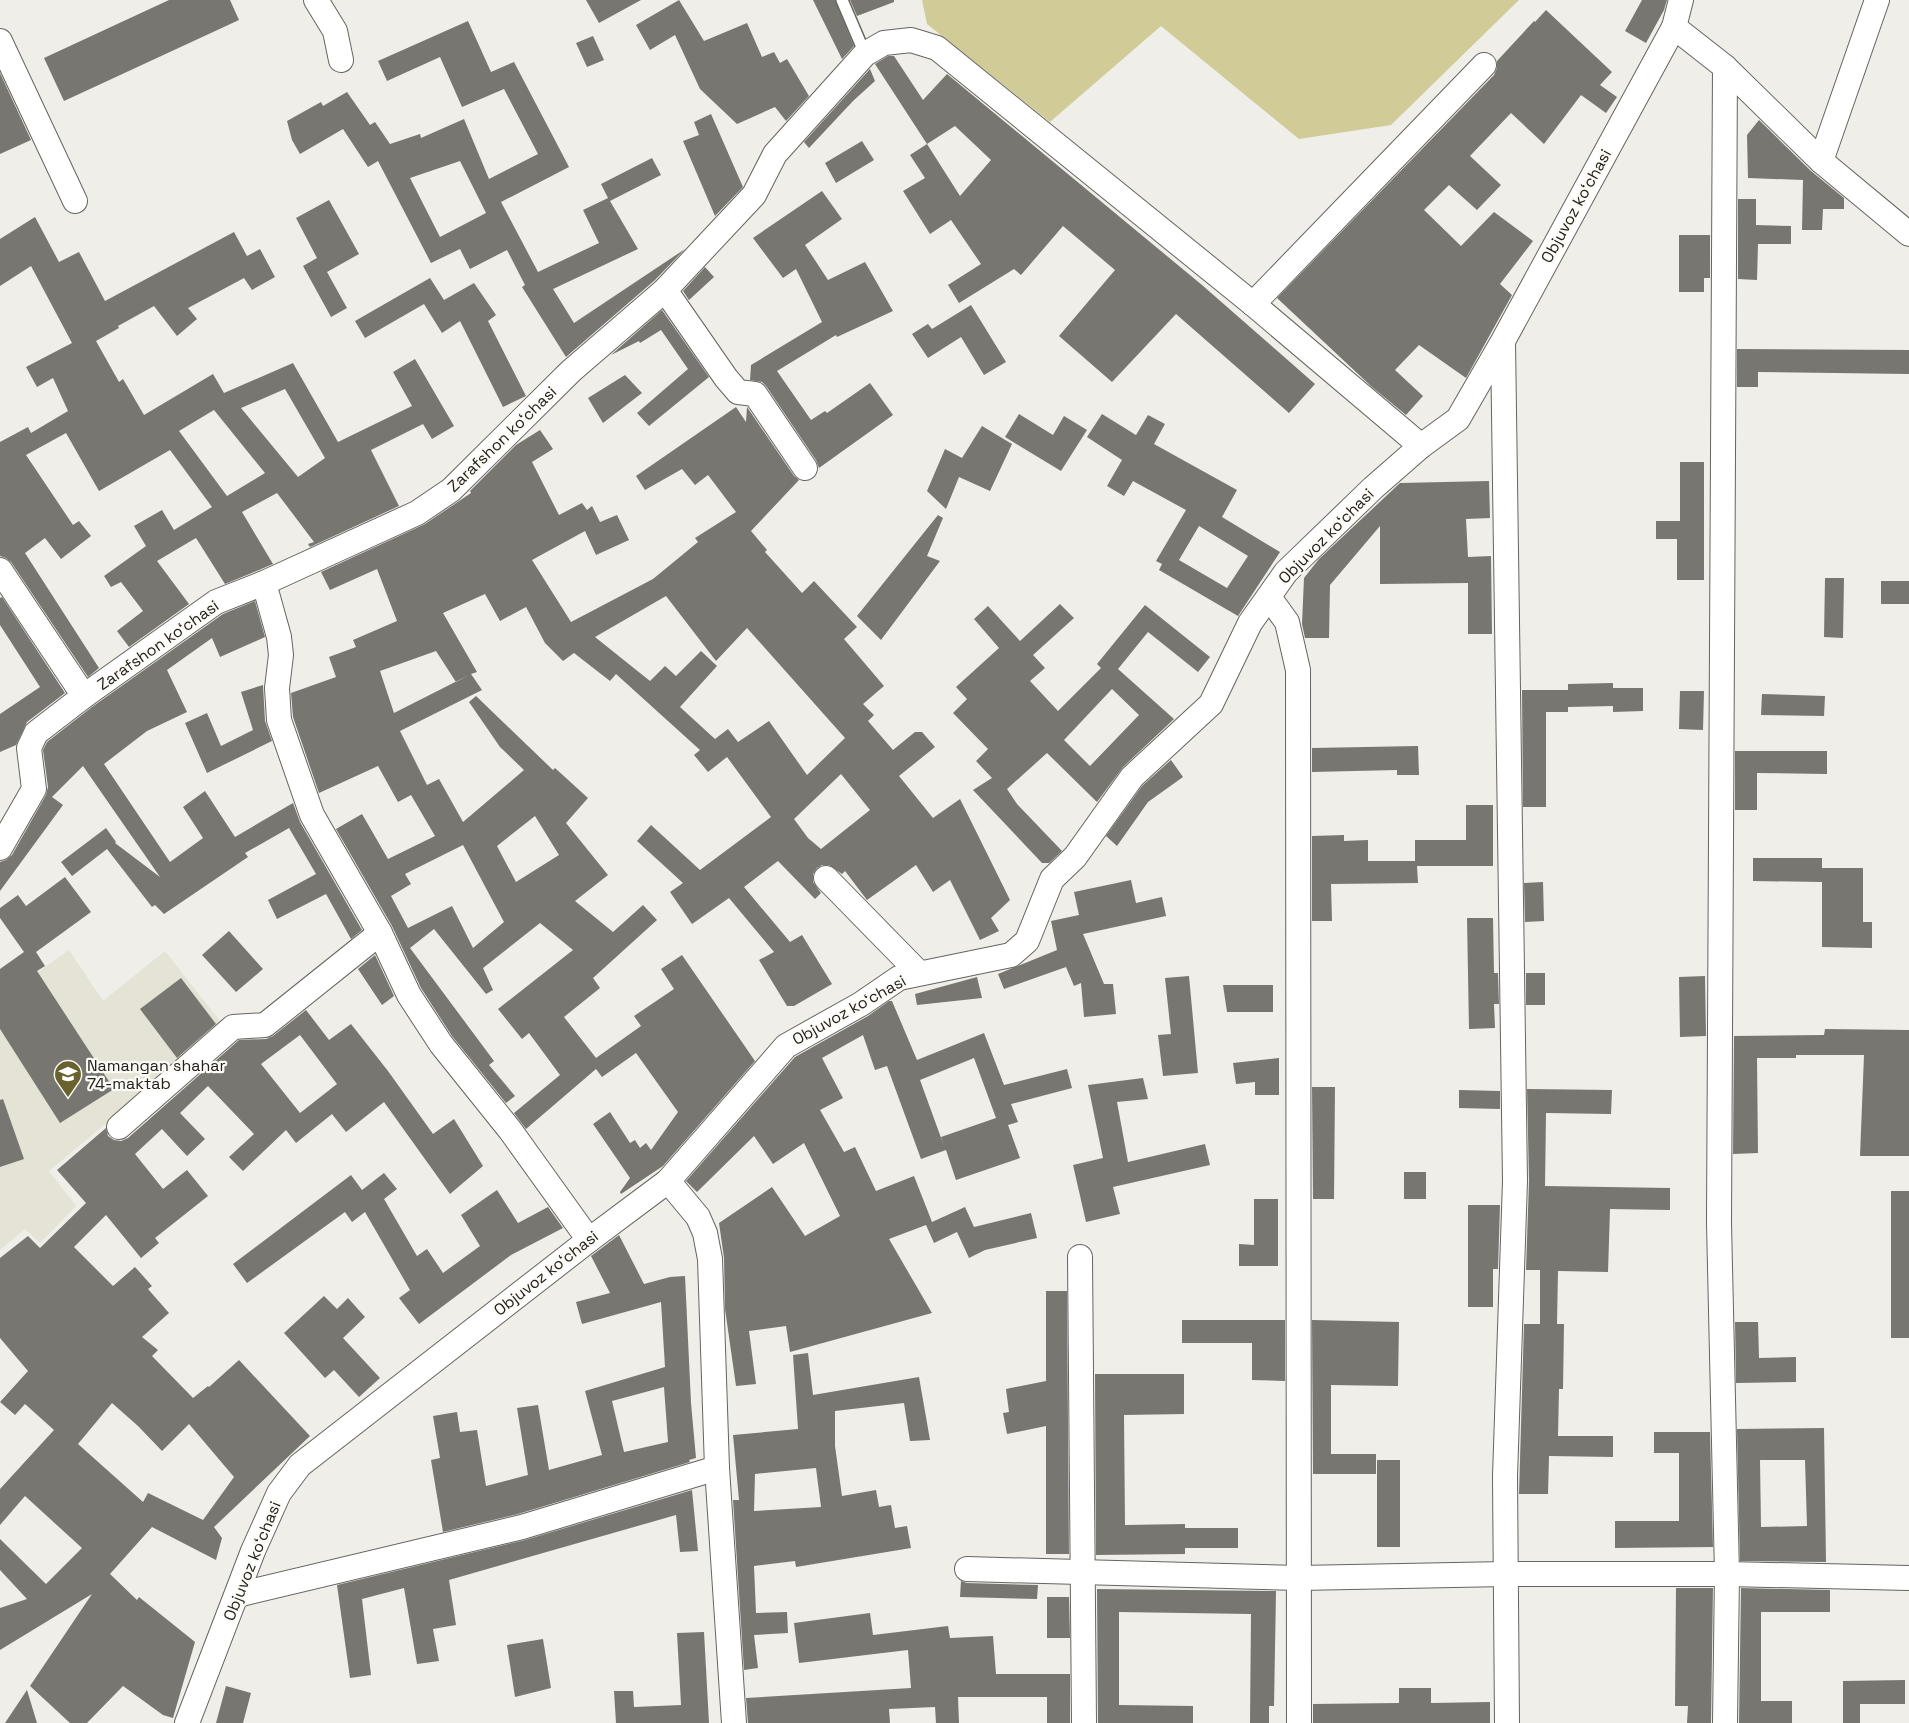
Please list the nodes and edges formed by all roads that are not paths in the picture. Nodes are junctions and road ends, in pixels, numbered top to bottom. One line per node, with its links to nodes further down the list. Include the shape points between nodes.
1 (316, 0): 8 (street, via 335,30)
2 (842, 0): 7 (lane)
3 (1681, 0): 5 (street, Objuvoz koʻchasi)
4 (1877, 0): 11 (street)
5 (1674, 27): 10 (street); 16 (street, Objuvoz koʻchasi)
6 (0, 41): 12 (street)
7 (865, 54): 14 (street, Zarafshon koʻchasi, via 775,154 754,195); 15 (street, via 884,43 911,40 937,48)
8 (341, 60)
9 (1484, 65): 15 (street)
10 (1725, 66): 11 (street); 35 (street, via 1718,1223)
11 (1821, 161): 13 (street)
12 (75, 201)
13 (1909, 234)
14 (665, 290): 18 (street, via 726,378 738,392 755,394); 20 (street, Zarafshon koʻchasi, via 572,371 451,490 417,513)
15 (1253, 304): 17 (street)
16 (1503, 341): 17 (street, Objuvoz koʻchasi, via 1458,419); 34 (street, via 1515,1180 1505,1476)
17 (1421, 446): 21 (street, Objuvoz koʻchasi, via 1286,572)
18 (805, 468)
19 (0, 570): 22 (street)
20 (264, 583): 22 (street, Zarafshon koʻchasi, via 216,602); 25 (street, via 280,637 277,688 280,720 312,815)
21 (1269, 597): 26 (street, Objuvoz koʻchasi, via 1250,623 1211,704 1132,777 1075,857 1052,879 1027,941 1011,955); 36 (street, via 1287,622 1298,670)
22 (84, 696): 23 (street, Zarafshon koʻchasi, via 36,733 29,748 34,789)
23 (0, 848)
24 (826, 878): 26 (street)
25 (380, 933): 27 (street, via 265,1025 233,1028); 29 (street, via 409,995 441,1044 510,1130)
26 (920, 973): 28 (street, Objuvoz koʻchasi, via 899,978 861,1004 786,1046)
27 (119, 1127)
28 (668, 1181): 29 (street, Objuvoz koʻchasi); 31 (street, via 698,1217 710,1259)
29 (588, 1240): 38 (street, Objuvoz koʻchasi, via 300,1465 279,1493)
30 (1080, 1257): 33 (street)
31 (717, 1468): 38 (street, via 522,1527); 40 (street)
32 (966, 1569): 33 (street)
33 (1082, 1572): 36 (street); 41 (street)
34 (1506, 1574): 35 (street); 36 (street); 43 (street)
35 (1727, 1574): 37 (street); 44 (street)
36 (1299, 1578): 42 (street)
37 (1909, 1578)
38 (237, 1595): 39 (street, Objuvoz koʻchasi)
39 (187, 1723)
40 (734, 1723)
41 (1084, 1723)
42 (1298, 1723)
43 (1507, 1723)
44 (1725, 1723)

